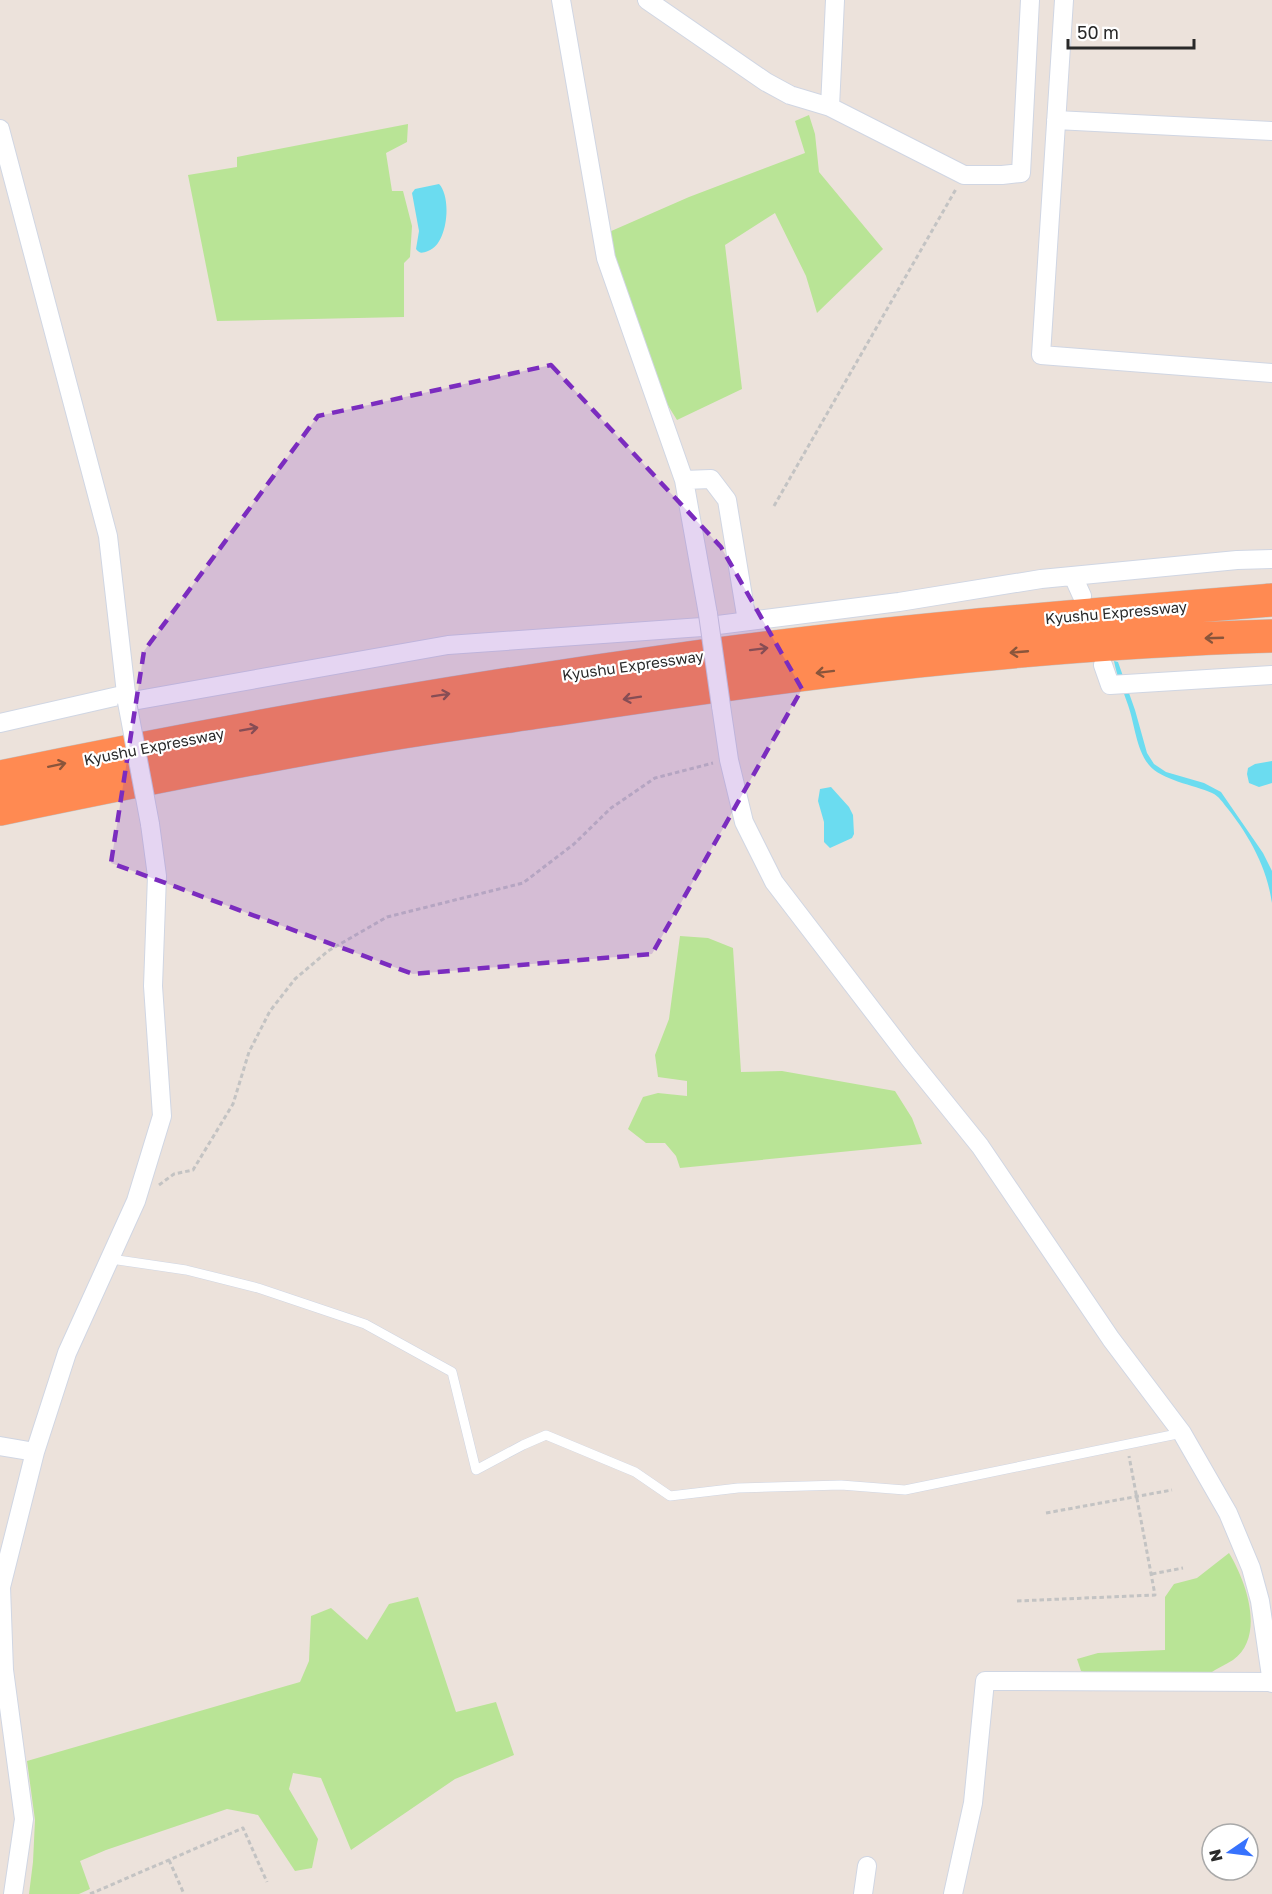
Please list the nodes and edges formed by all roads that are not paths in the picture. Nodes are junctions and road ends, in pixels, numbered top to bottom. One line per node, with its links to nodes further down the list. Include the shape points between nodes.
1 (561, 0): 11 (street, via 606,258)
2 (647, 0): 6 (street, via 766,82 790,95)
3 (836, 0): 6 (street)
4 (1030, 0): 6 (street, via 1020,173 964,175)
5 (1064, 0): 7 (street)
6 (830, 107)
7 (1056, 120): 9 (street); 10 (street, via 1041,355)
8 (0, 129): 20 (street, via 108,536)
9 (1272, 131)
10 (1272, 374)
11 (684, 480): 16 (street, via 711,478 727,500); 25 (street, bridge, via 729,760 744,822 774,882 980,1146 1111,1340)
12 (1272, 559): 13 (street)
13 (1073, 576): 14 (street); 16 (street)
14 (1082, 596)
15 (1272, 600): 22 (highway, Kyushu Expressway, one-way to 15, via 415,699 677,659 870,636)
16 (747, 621): 20 (street, via 448,645)
17 (1272, 636): 23 (highway, Kyushu Expressway, one-way to 23, via 1169,639 945,658 717,684 363,739)
18 (1103, 665): 19 (street, via 1110,685)
19 (1272, 675)
20 (127, 698): 21 (street); 24 (street, bridge, via 157,876 153,986 162,1116 136,1201)
21 (0, 723)
22 (0, 777)
23 (0, 809)
24 (111, 1259): 25 (lane, via 186,1270 258,1288 365,1324 452,1372 476,1470 546,1435 634,1472 670,1496 738,1488 841,1485 905,1490); 27 (street, via 67,1353)
25 (1182, 1432): 28 (street, via 1228,1513)
26 (0, 1446): 27 (street)
27 (35, 1452): 31 (street, via 1,1587 4,1670 24,1819)
28 (1266, 1599): 29 (street)
29 (1272, 1682): 33 (street, via 985,1681 973,1803)
30 (867, 1866): 32 (street)
31 (13, 1894)
32 (862, 1894)
33 (953, 1894)

